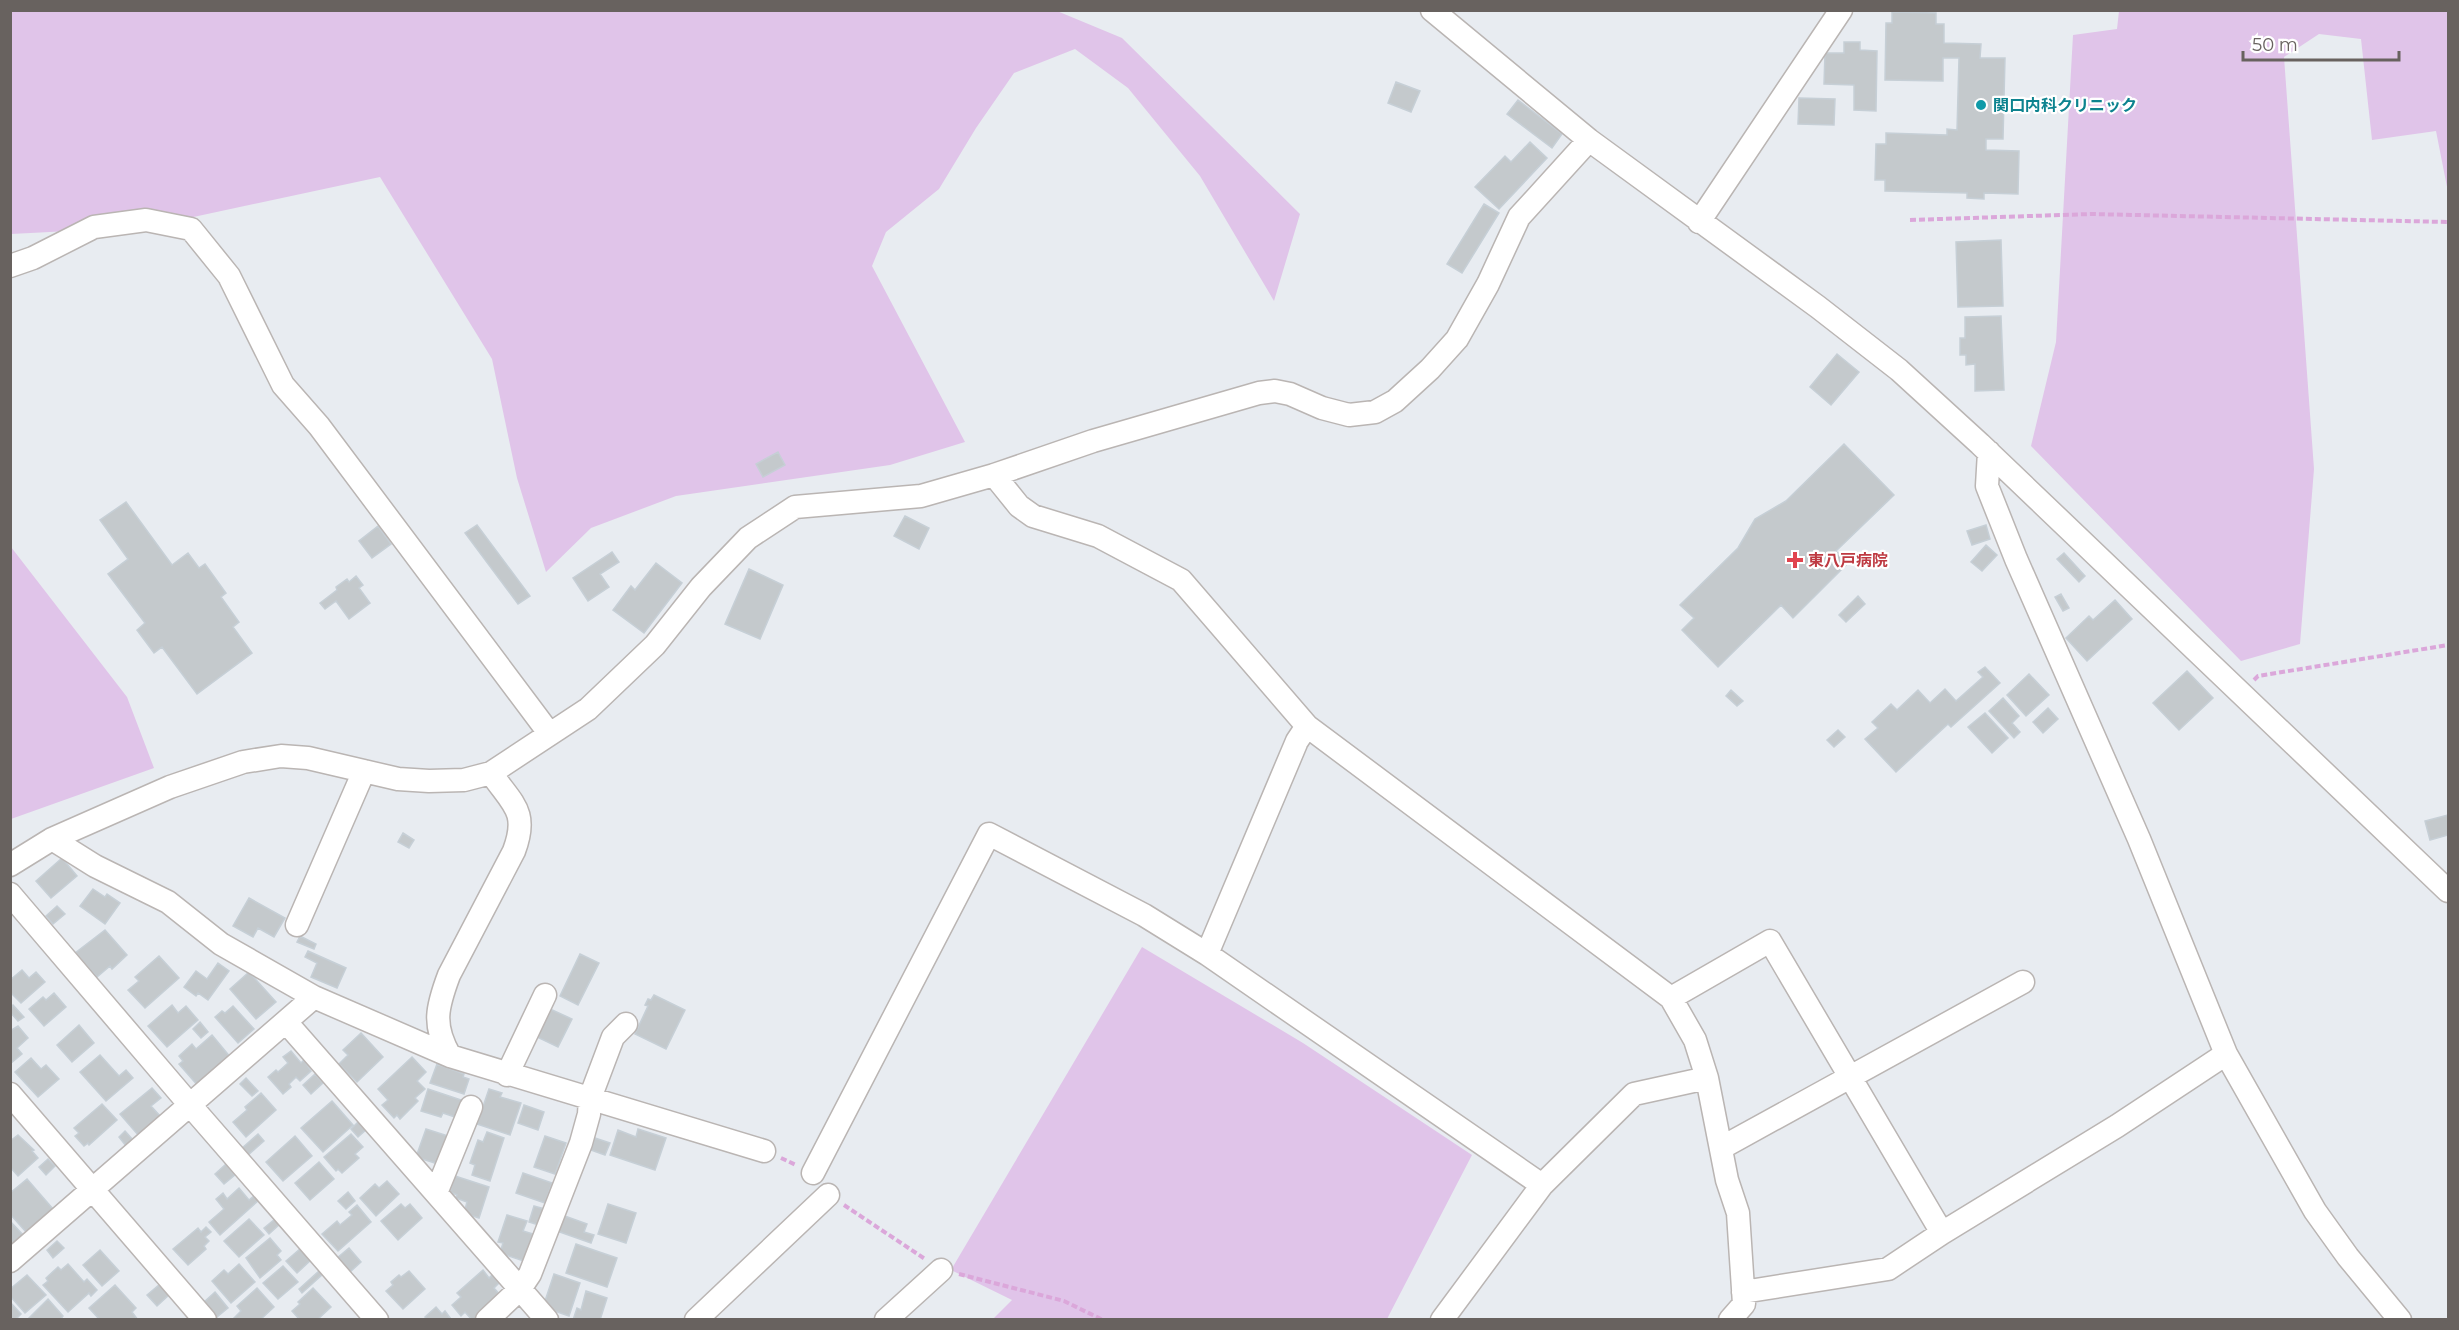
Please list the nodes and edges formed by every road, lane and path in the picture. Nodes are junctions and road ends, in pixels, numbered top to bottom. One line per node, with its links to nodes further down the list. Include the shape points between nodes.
1 (1432, 10): 3 (street)
2 (1841, 10): 5 (street)
3 (1588, 140): 5 (street); 9 (street, via 1519,217 1457,339 1395,401 1375,412 1349,415 1290,394 1259,393)
4 (1910, 220): 6 (path, via 2091,214)
5 (1699, 222): 8 (street, via 1899,370)
6 (2448, 222)
7 (10, 266): 13 (street, via 94,227 146,220 191,229 229,276 283,385 319,426)
8 (1989, 452): 11 (street); 28 (street, via 1987,486 1995,507 2139,839)
9 (994, 475): 12 (street, via 1019,506 1033,516 1098,536 1181,580); 13 (street, via 921,496 795,507 748,538 622,679 588,709)
10 (2448, 645): 11 (path, via 2258,676)
11 (2239, 691): 18 (street)
12 (1307, 726): 21 (street, via 1297,741); 25 (street)
13 (549, 733): 15 (street)
14 (364, 771): 15 (street, via 429,781 464,780); 16 (street, via 308,758 281,756 243,762 170,787); 20 (street)
15 (491, 773): 29 (street, via 517,808 522,821 520,835 441,996 438,1028)
16 (52, 839): 17 (street); 24 (street, via 95,866 168,902 221,944)
17 (10, 865)
18 (2448, 891)
19 (10, 894): 35 (street)
20 (297, 925)
21 (1207, 954): 39 (street, via 1144,915 990,834); 40 (street)
22 (2023, 982): 31 (street)
23 (545, 995): 30 (street)
24 (314, 997): 26 (street); 29 (street)
25 (1671, 998): 31 (street, via 1770,941); 32 (street, via 1695,1040)
26 (286, 1022): 35 (street); 42 (street)
27 (626, 1024): 34 (street, via 613,1037)
28 (2226, 1054): 44 (street); 56 (street, via 2315,1211)
29 (450, 1056): 30 (street)
30 (507, 1075): 34 (street)
31 (1850, 1077): 37 (street); 44 (street)
32 (1707, 1078): 37 (street); 40 (street, via 1634,1094)
33 (10, 1094): 41 (street)
34 (590, 1098): 38 (street); 47 (street, via 581,1143 530,1274)
35 (190, 1106): 41 (street); 50 (street)
36 (471, 1107): 42 (street)
37 (1721, 1148): 48 (street, via 1738,1213)
38 (764, 1151): 39 (path)
39 (813, 1173)
40 (1542, 1185): 55 (street)
41 (92, 1189): 45 (street); 49 (street)
42 (436, 1193): 47 (street)
43 (828, 1195): 53 (street)
44 (1942, 1233): 48 (street, via 1888,1269)
45 (10, 1261)
46 (941, 1269): 54 (street)
47 (520, 1288): 51 (street); 52 (street)
48 (1741, 1310)
49 (205, 1320)
50 (377, 1320)
51 (487, 1320)
52 (547, 1320)
53 (696, 1320)
54 (886, 1320)
55 (1442, 1320)
56 (2400, 1320)

